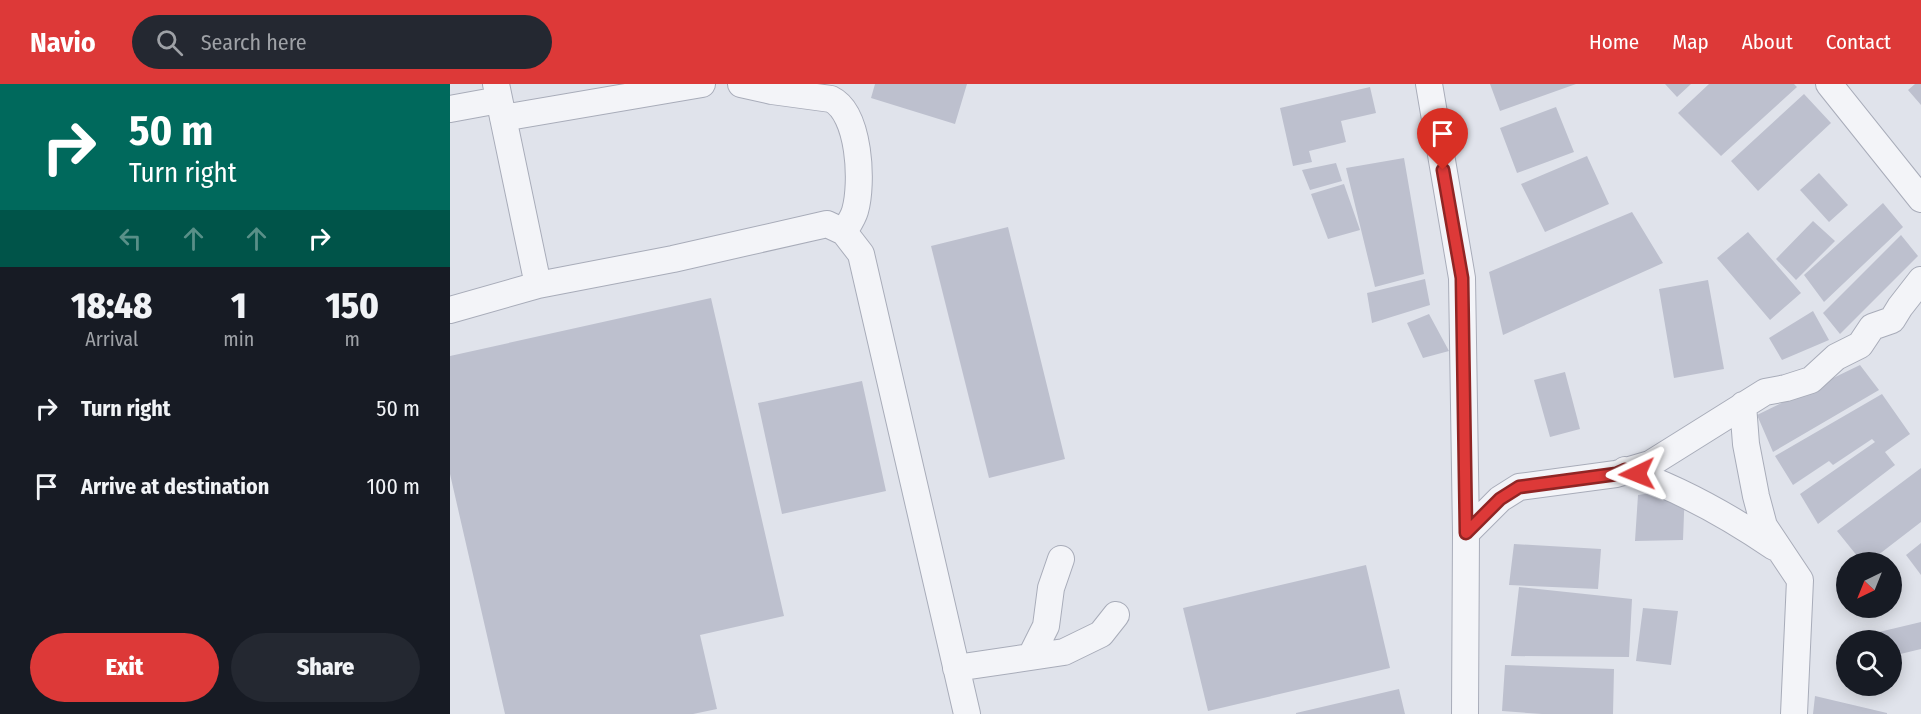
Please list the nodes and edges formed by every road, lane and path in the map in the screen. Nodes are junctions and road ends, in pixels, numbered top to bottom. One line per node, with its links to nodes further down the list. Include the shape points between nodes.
1 (702, 84): 5 (street)
2 (741, 84): 8 (street, via 839,102 849,118 857,153 855,212)
3 (1429, 84): 14 (street, via 1462,278)
4 (1829, 84): 7 (street)
5 (500, 101): 6 (street); 10 (street)
6 (450, 110)
7 (1921, 199)
8 (844, 232): 10 (street, via 827,224); 19 (street, via 861,254)
9 (1921, 280): 12 (street, via 1892,320 1872,327 1860,345 1836,357 1811,380 1765,392)
10 (538, 285): 11 (street)
11 (450, 310)
12 (1743, 405): 13 (street, via 1650,464); 15 (street, via 1756,496 1764,526)
13 (1625, 470): 14 (street, via 1519,487 1500,499); 15 (street, via 1683,492)
14 (1466, 533): 21 (street)
15 (1782, 553): 22 (street, via 1800,580)
16 (1061, 559): 18 (street, via 1046,626)
17 (1116, 615): 18 (street, via 1101,634 1064,652)
18 (1031, 656): 19 (street)
19 (957, 668): 20 (street)
20 (967, 714)
21 (1465, 714)
22 (1794, 714)

